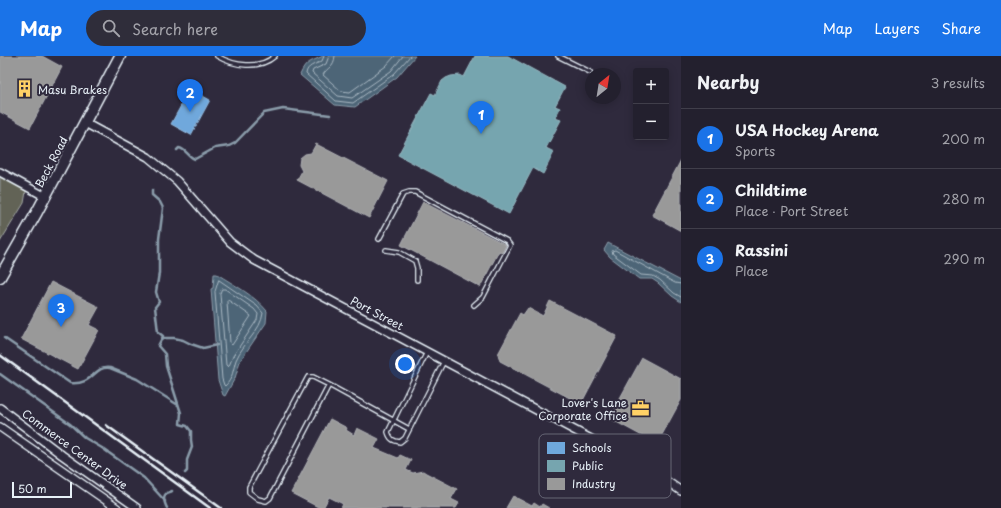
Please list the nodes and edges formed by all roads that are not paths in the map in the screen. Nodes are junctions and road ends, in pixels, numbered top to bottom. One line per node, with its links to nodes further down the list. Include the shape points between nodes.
1 (120, 56): 6 (main road, Beck Road)
2 (217, 56): 3 (lane, via 237,64 268,62)
3 (275, 56)
4 (558, 56): 5 (lane)
5 (585, 70)
6 (85, 123): 8 (main road, Beck Road); 14 (street, Port Street, via 148,157 177,181 230,242 254,260)
7 (0, 172): 8 (street)
8 (46, 196): 11 (main road, Beck Road)
9 (379, 239): 13 (lane, via 403,194 415,192 507,241 510,245 508,250 483,297)
10 (386, 250): 12 (lane, via 399,252 415,261)
11 (0, 277)
12 (417, 280)
13 (474, 305)
14 (427, 352): 15 (street, Port Street); 18 (lane)
15 (444, 361): 20 (lane); 21 (street, Port Street)
16 (329, 385): 16 (lane, via 270,498 266,501 258,499 249,492 248,486 308,377 314,377); 18 (lane)
17 (0, 408): 25 (street, Commerce Center Drive, via 62,456)
18 (394, 421): 20 (lane); 20 (lane, via 388,432 394,441 400,442)
19 (0, 427): 24 (street)
20 (409, 429)
21 (582, 434)
22 (671, 484): 23 (street, Port Street)
23 (681, 491)
24 (117, 508)
25 (137, 508)

